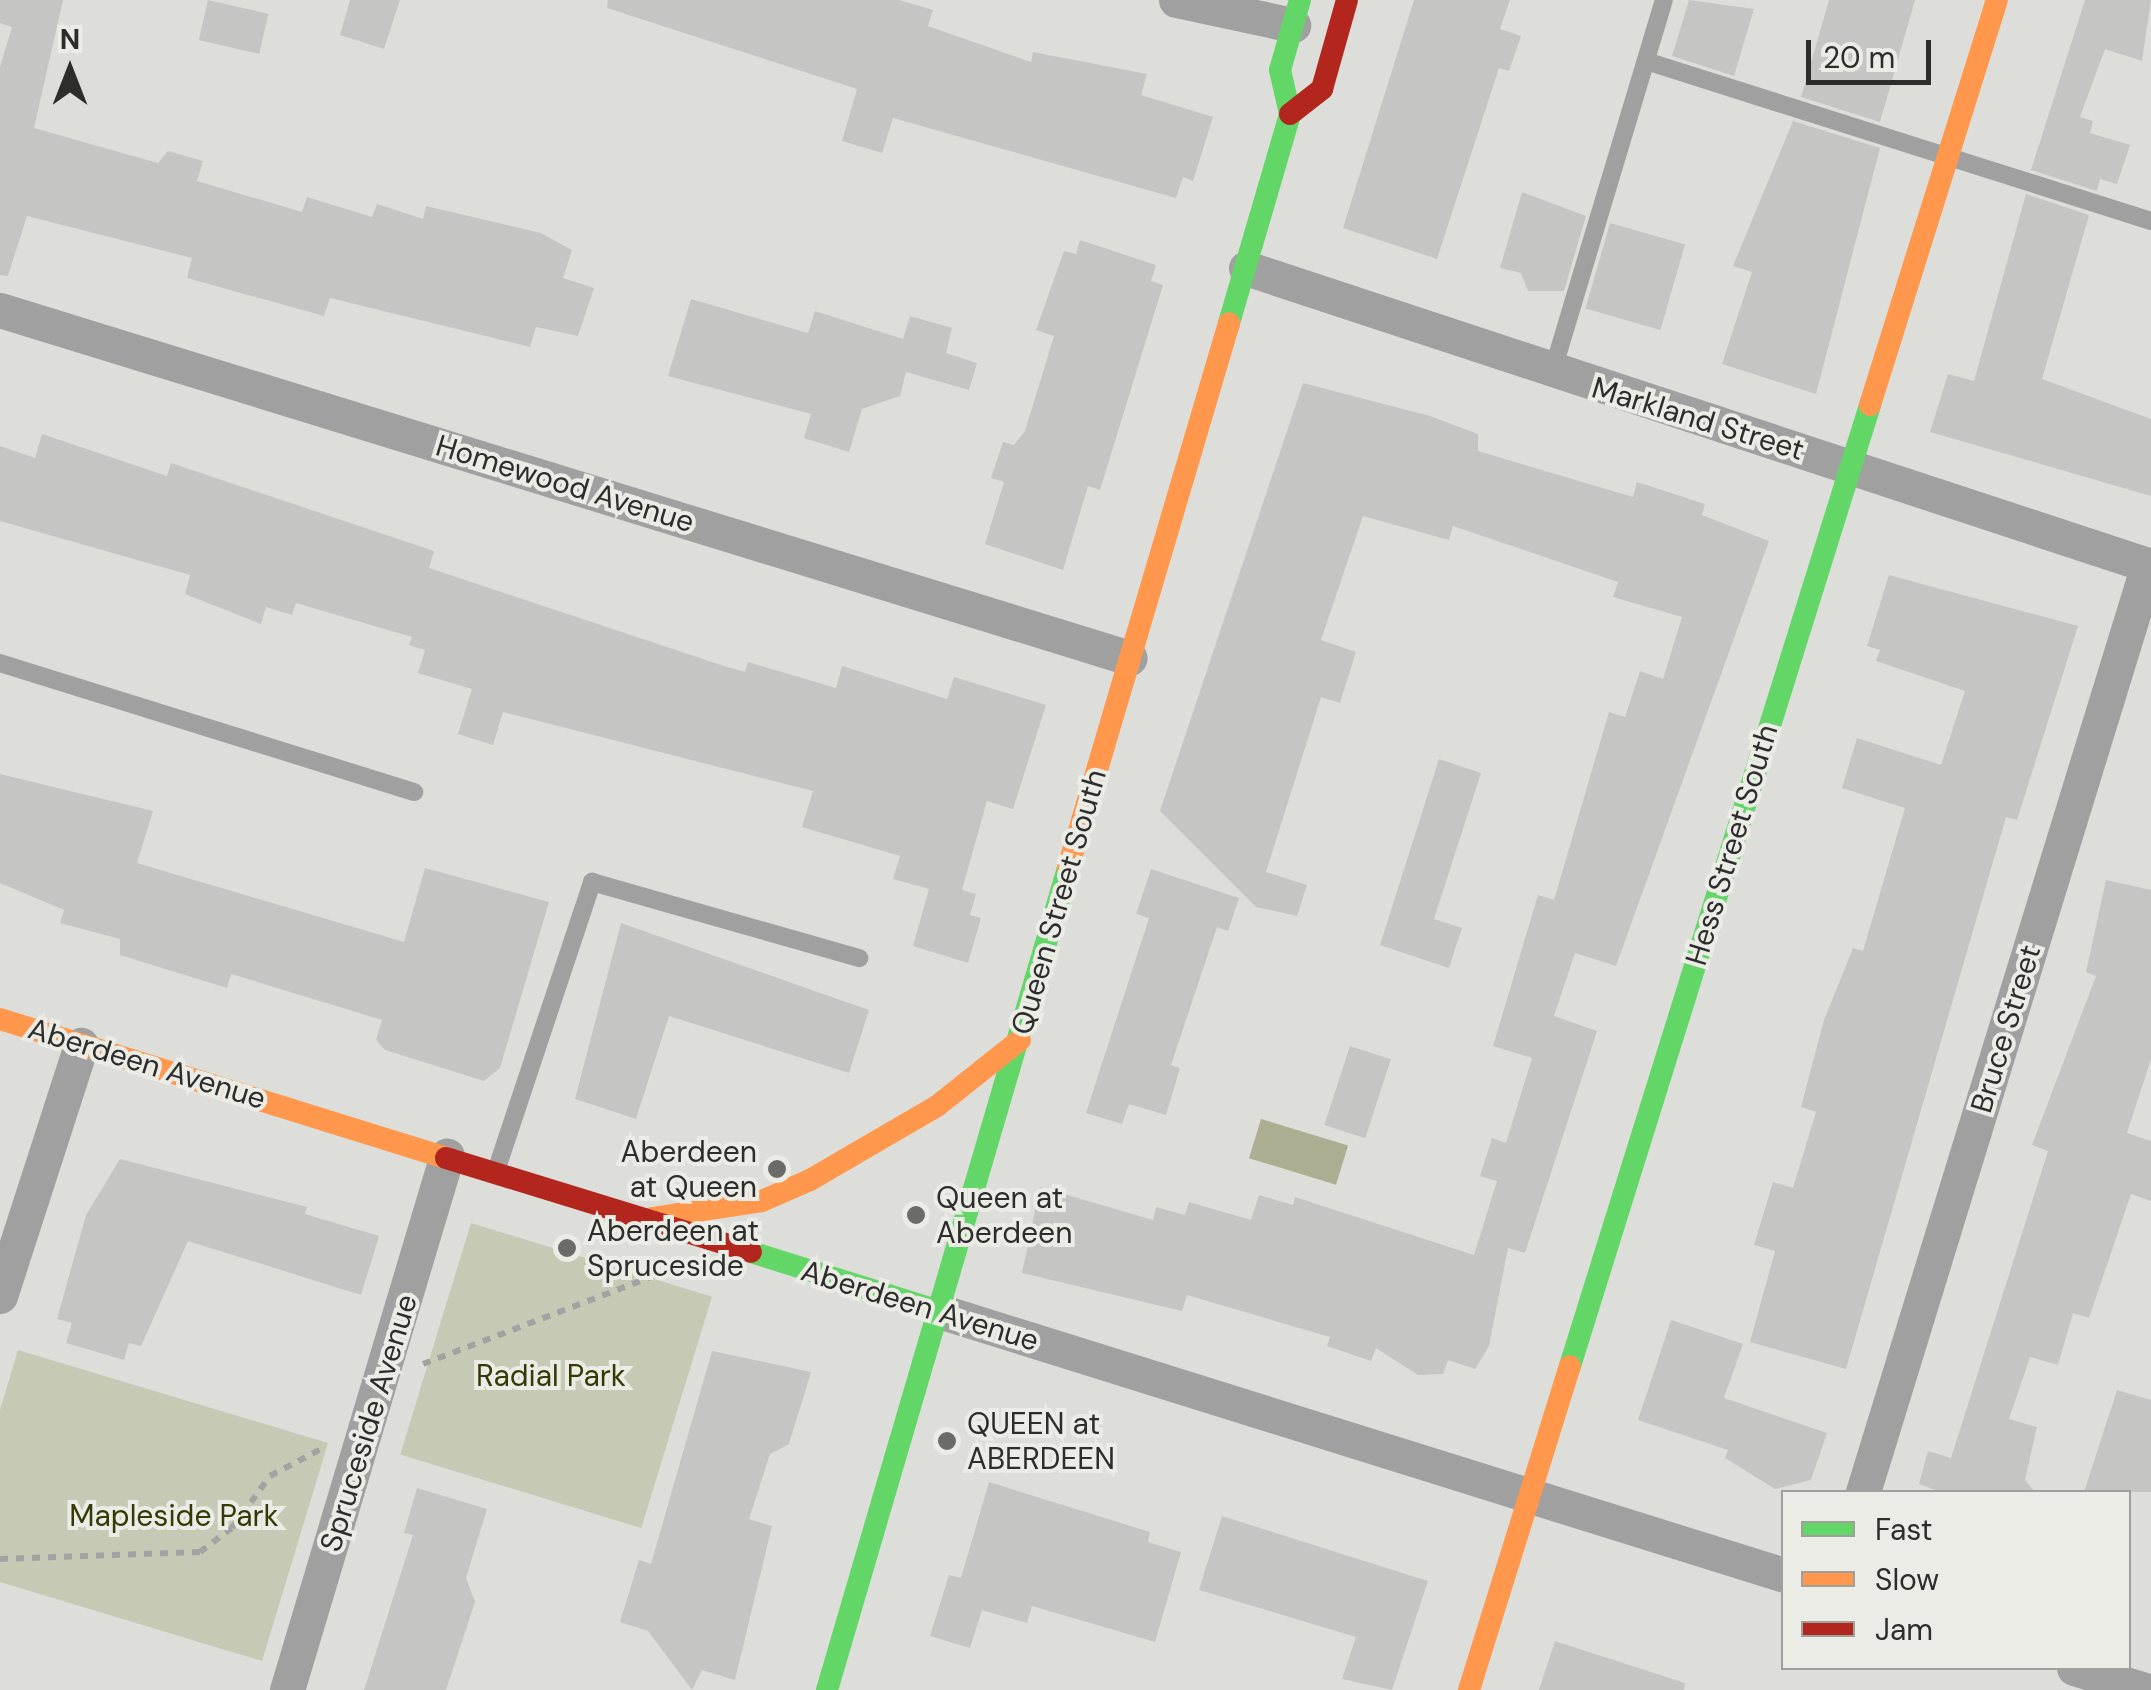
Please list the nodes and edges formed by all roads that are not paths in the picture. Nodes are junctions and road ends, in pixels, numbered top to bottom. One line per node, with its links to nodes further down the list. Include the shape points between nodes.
1 (1176, 0): 5 (street)
2 (1347, 0): 7 (main road, Queen Street South, via 1322,88)
3 (1664, 0): 6 (lane)
4 (1997, 0): 8 (main road, Hess Street South)
5 (1297, 13): 7 (main road, Queen Street South, via 1280,70)
6 (1646, 61): 8 (lane); 12 (lane)
7 (1290, 114): 10 (main road, Queen Street South)
8 (1950, 154): 9 (lane); 13 (main road, Hess Street South)
9 (2151, 221)
10 (1246, 268): 12 (street, Markland Street); 15 (main road, Queen Street South)
11 (0, 310): 15 (street, Homewood Avenue)
12 (1552, 374): 13 (street, Markland Street)
13 (1850, 466): 14 (street, Markland Street); 28 (main road, Hess Street South)
14 (2150, 565): 27 (street, Bruce Street)
15 (1130, 658): 20 (main road, Queen Street South)
16 (0, 663): 17 (lane)
17 (414, 792)
18 (859, 958): 23 (lane, via 592,882)
19 (0, 1019): 21 (main road, Aberdeen Avenue)
20 (1020, 1040): 24 (main road, via 937,1106 810,1180 762,1201); 26 (main road, Queen Street South)
21 (80, 1044): 22 (main road, Aberdeen Avenue); 25 (street)
22 (447, 1155): 23 (main road, Aberdeen Avenue); 31 (street, Spruceside Avenue)
23 (496, 1171): 24 (main road, Aberdeen Avenue)
24 (639, 1220): 26 (main road, Aberdeen Avenue)
25 (0, 1296)
26 (939, 1311): 28 (street, Aberdeen Avenue); 32 (main road, Queen Street South)
27 (1863, 1490)
28 (1530, 1494): 29 (street, Aberdeen Avenue); 33 (main road, Hess Street South)
29 (1781, 1573)
30 (2080, 1670): 34 (street)
31 (287, 1690)
32 (828, 1690)
33 (1469, 1690)
34 (2145, 1690)

